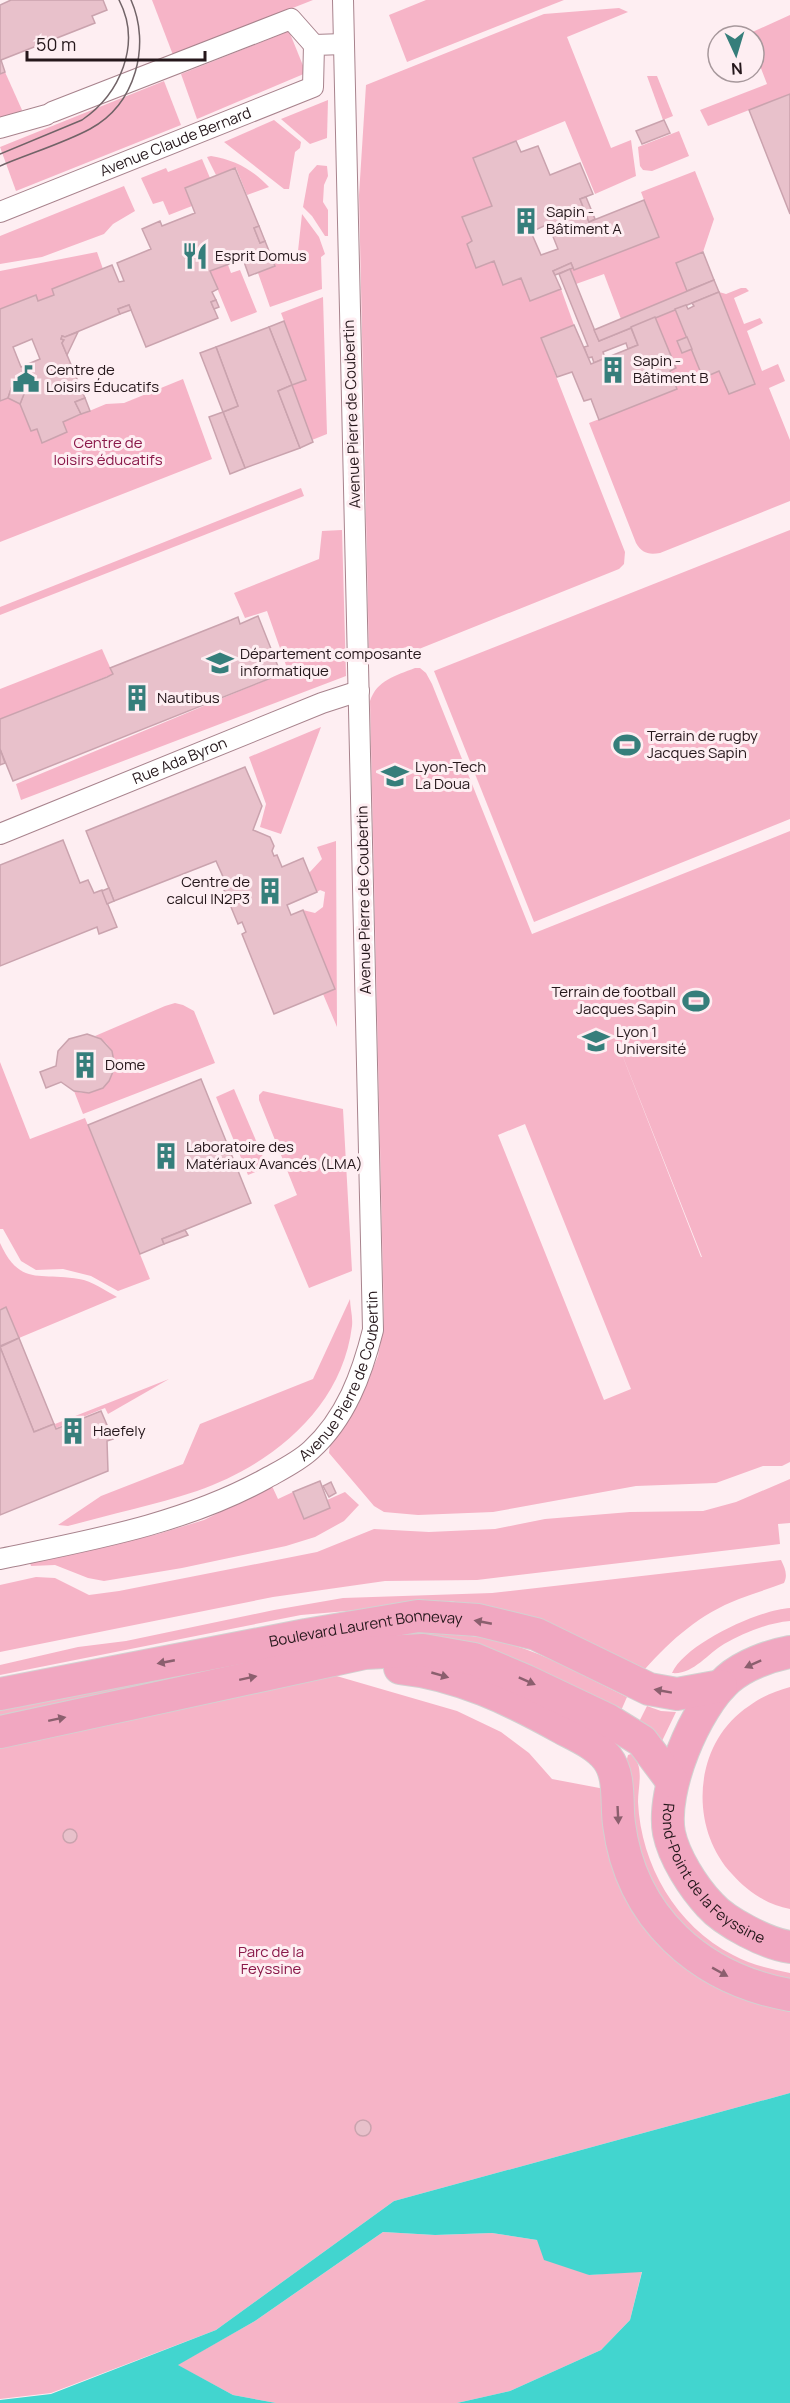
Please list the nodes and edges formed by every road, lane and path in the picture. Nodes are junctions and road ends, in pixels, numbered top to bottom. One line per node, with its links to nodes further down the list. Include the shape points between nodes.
1 (343, 0): 2 (street, Avenue Pierre de Coubertin)
2 (344, 44): 3 (street); 6 (street, Avenue Pierre de Coubertin)
3 (315, 45): 4 (street, via 291,19 49,114); 5 (street, Avenue Claude Bernard, via 313,87)
4 (0, 128)
5 (0, 212)
6 (358, 691): 7 (street, Rue Ada Byron); 8 (street, Avenue Pierre de Coubertin, via 373,1330 353,1394 312,1449 236,1495 137,1529)
7 (0, 834)
8 (0, 1559)
9 (790, 1652): 11 (main road, Rond-Point de la Feyssine, one-way to 11, via 743,1669)
10 (307, 1665): 13 (main road, Boulevard Laurent Bonnevay, one-way to 10); 14 (main road, Boulevard Laurent Bonnevay, one-way to 14, via 395,1650 423,1650 474,1659 625,1730 642,1741); 16 (main road, one-way to 16, via 422,1670 519,1704 592,1744 608,1759 615,1773 619,1824 635,1882 671,1935 695,1958 727,1976)
11 (721, 1686): 12 (main road, Boulevard Laurent Bonnevay, one-way to 12, via 677,1694 649,1689 536,1634 478,1620 418,1616); 14 (main road, Rond-Point de la Feyssine, via 699,1717)
12 (0, 1694)
13 (0, 1732)
14 (672, 1781): 15 (main road, Rond-Point de la Feyssine, via 669,1833 678,1858 704,1897 754,1934)
15 (790, 1947)
16 (790, 1995)

